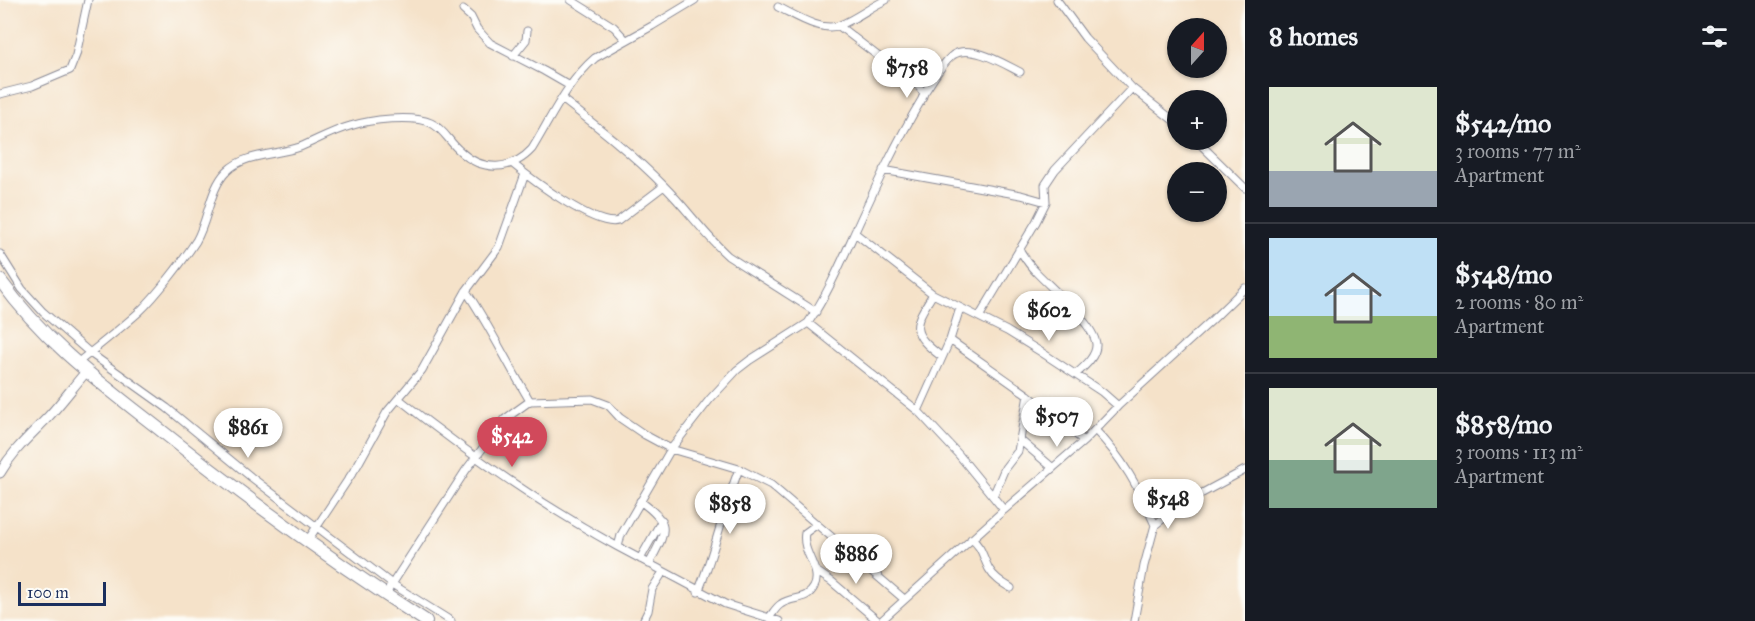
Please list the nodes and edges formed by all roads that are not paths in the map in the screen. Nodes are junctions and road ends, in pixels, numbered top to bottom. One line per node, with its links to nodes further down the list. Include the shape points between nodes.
1 (88, 0): 16 (street, via 70,70)
2 (571, 0): 10 (street, via 614,27)
3 (695, 0): 10 (street)
4 (886, 0): 8 (street)
5 (1057, 0): 14 (street, via 1085,38)
6 (778, 7): 8 (street, via 827,27)
7 (463, 10): 11 (street, via 490,43)
8 (839, 26): 15 (street, via 912,79)
9 (527, 31): 11 (street, via 526,40)
10 (626, 40): 13 (street, via 595,58)
11 (513, 56): 13 (street)
12 (1020, 72): 15 (street, via 992,58 960,52)
13 (570, 86): 17 (street)
14 (1132, 88): 18 (street); 25 (street, via 1055,170 1045,185)
15 (924, 93): 21 (street)
16 (0, 94)
17 (562, 99): 20 (street, via 532,149); 23 (street, via 634,156)
18 (1167, 115)
19 (1206, 150): 24 (street)
20 (513, 164): 22 (street); 38 (street, via 484,165 459,151 431,123 402,120 358,123 300,147 236,164 214,190 202,230 184,256 141,310)
21 (883, 170): 25 (street); 26 (street)
22 (525, 174): 23 (street, via 590,216 612,223); 31 (street, via 499,247)
23 (664, 186): 34 (street, via 728,256)
24 (1245, 188)
25 (1046, 202): 27 (street)
26 (855, 232): 32 (street); 34 (street)
27 (1019, 249): 35 (street); 41 (street, via 1033,270 1092,331 1096,348)
28 (0, 254): 38 (street, via 22,289)
29 (0, 280): 40 (highway, via 24,312)
30 (1245, 288): 45 (street)
31 (466, 291): 43 (street, via 422,370); 44 (street)
32 (933, 294): 33 (street); 39 (street, via 916,326 919,335)
33 (960, 308): 35 (street); 37 (street)
34 (816, 312): 36 (street)
35 (980, 317): 41 (street)
36 (808, 323): 46 (street); 50 (street, via 737,370)
37 (950, 340): 39 (street); 42 (street)
38 (90, 353): 40 (street); 62 (street)
39 (942, 357): 46 (street)
40 (81, 368): 55 (street, via 49,415 17,447); 64 (highway)
41 (1076, 374): 45 (street)
42 (1028, 395): 48 (street); 49 (street)
43 (399, 399): 51 (street); 62 (street, via 387,412)
44 (530, 401): 50 (street, via 601,402); 51 (street, via 505,419)
45 (1118, 406): 47 (street)
46 (918, 411): 56 (street)
47 (1095, 430): 49 (street); 61 (street, via 1126,467)
48 (1020, 440): 52 (street); 56 (street)
49 (1084, 441): 52 (street)
50 (670, 449): 53 (street); 57 (street)
51 (474, 458): 65 (street); 71 (street)
52 (1053, 468): 58 (street)
53 (739, 469): 60 (street, via 771,485); 72 (street)
54 (1245, 470): 61 (street, via 1182,504)
55 (0, 473)
56 (993, 496): 58 (street)
57 (640, 501): 59 (street); 65 (street)
58 (1004, 510): 63 (street)
59 (662, 520): 66 (street); 67 (street, via 662,538)
60 (816, 525): 68 (street, via 805,533 804,540); 73 (street)
61 (1155, 525): 79 (street)
62 (318, 526): 64 (street); 71 (street)
63 (971, 539): 70 (street, via 995,578); 73 (street)
64 (308, 540): 71 (highway)
65 (618, 547): 66 (street)
66 (640, 560): 67 (street)
67 (649, 564): 69 (street)
68 (816, 571): 74 (street, via 817,581 810,593 783,602); 78 (street)
69 (663, 572): 72 (street); 77 (street, via 652,589)
70 (1011, 588)
71 (389, 590): 75 (highway); 76 (street)
72 (698, 592): 74 (street)
73 (904, 599): 78 (street)
74 (775, 620)
75 (426, 621)
76 (451, 621)
77 (643, 621)
78 (879, 621)
79 (1134, 621)

